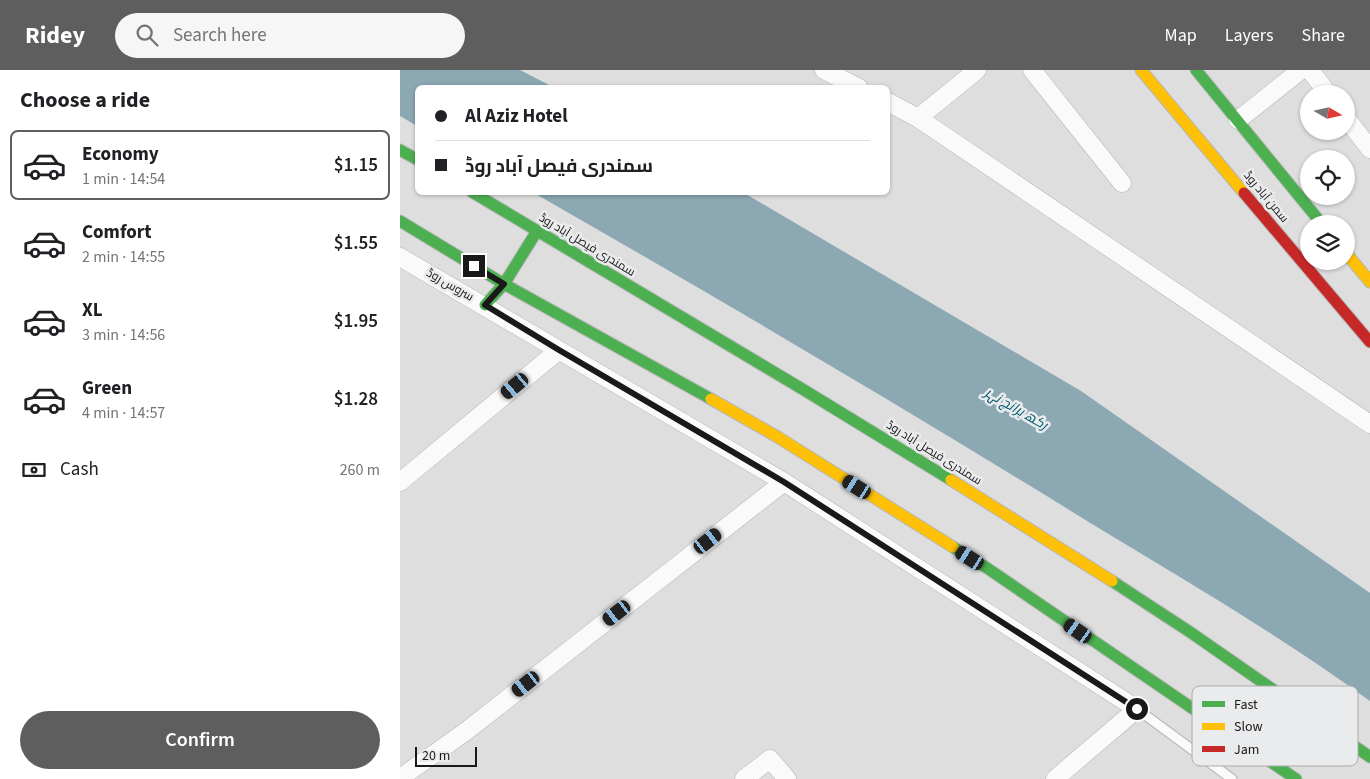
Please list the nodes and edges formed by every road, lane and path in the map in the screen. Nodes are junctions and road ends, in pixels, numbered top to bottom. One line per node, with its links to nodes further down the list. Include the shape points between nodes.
1 (824, 70): 8 (street)
2 (976, 70): 11 (street)
3 (1032, 70): 17 (street)
4 (1141, 70): 27 (main road, سمن آباد روڈ)
5 (1196, 70): 12 (main road)
6 (1301, 70): 12 (street)
7 (1310, 70): 9 (street)
8 (853, 85)
9 (1321, 85)
10 (890, 103): 11 (street)
11 (918, 118): 29 (street)
12 (1238, 120): 19 (main road)
13 (1355, 130): 14 (street)
14 (1370, 149)
15 (400, 150): 16 (main road)
16 (415, 158)
17 (1122, 183)
18 (477, 195): 21 (main road, سمندری فیصل آباد روڈ)
19 (1315, 215)
20 (400, 221): 25 (main road)
21 (537, 231): 25 (main road); 32 (main road, سمندری فیصل آباد روڈ, via 1015,519)
22 (400, 257): 26 (street, سروس روڈ)
23 (1355, 264): 24 (main road)
24 (1370, 282)
25 (504, 284): 26 (main road); 33 (main road, via 793,446 987,568)
26 (485, 305): 28 (street, سروس روڈ)
27 (1370, 342)
28 (559, 350): 30 (street); 31 (street, سروس روڈ)
29 (1370, 424)
30 (400, 482)
31 (784, 482): 34 (street, سروس روڈ); 40 (street, via 472,726)
32 (1268, 686)
33 (1192, 708)
34 (1137, 709): 36 (lane); 43 (street)
35 (1358, 749): 37 (main road, سمندری فیصل آباد روڈ)
36 (1192, 750)
37 (1370, 757)
38 (1214, 766): 44 (lane)
39 (1277, 766): 45 (main road)
40 (400, 778)
41 (744, 779): 42 (street, via 770,759)
42 (787, 779)
43 (1055, 779)
44 (1232, 779)
45 (1296, 779)

